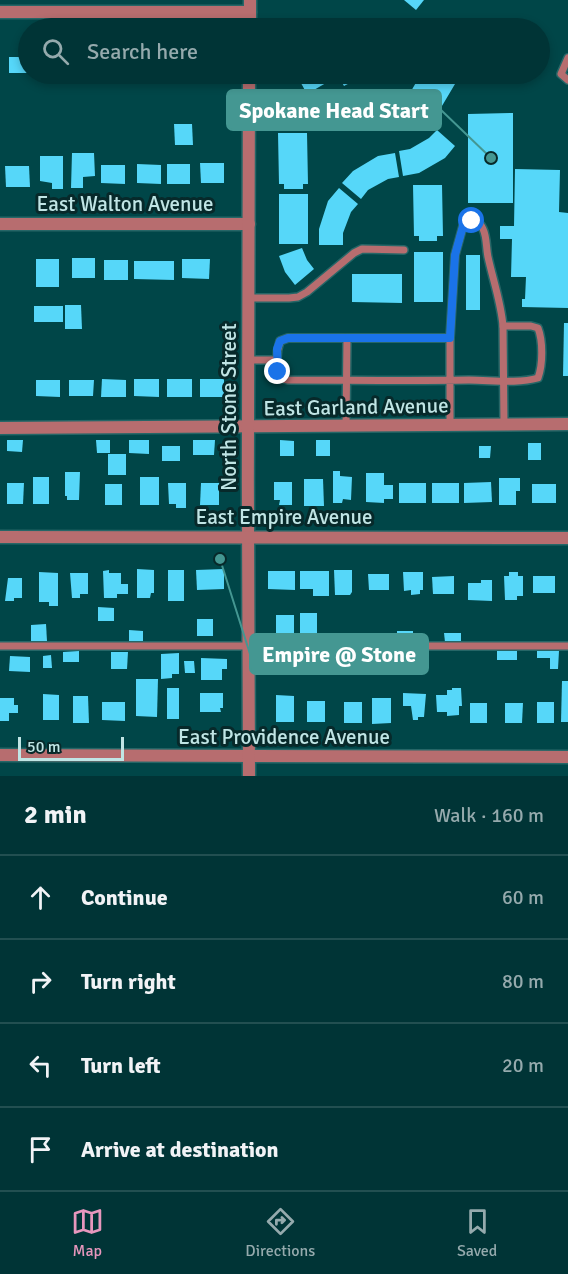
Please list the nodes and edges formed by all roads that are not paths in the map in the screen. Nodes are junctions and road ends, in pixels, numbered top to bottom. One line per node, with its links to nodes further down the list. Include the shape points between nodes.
1 (250, 6): 2 (street)
2 (0, 12)
3 (568, 58): 4 (lane, via 561,74)
4 (568, 80)
5 (249, 84): 6 (street, North Stone Street)
6 (249, 124): 7 (lane); 9 (street, North Stone Street)
7 (399, 125)
8 (0, 224): 9 (street, East Walton Avenue)
9 (249, 224): 11 (street, North Stone Street)
10 (404, 250): 11 (lane, via 362,249 298,297)
11 (249, 298): 15 (street, North Stone Street)
12 (503, 326): 14 (lane, via 483,227 472,221 463,226 455,255); 18 (lane); 18 (lane, via 538,328 540,344 538,378)
13 (347, 338): 14 (lane); 16 (lane, via 288,338 280,341); 17 (lane)
14 (450, 338): 19 (lane)
15 (249, 360): 16 (lane); 25 (street, North Stone Street)
16 (277, 360): 17 (lane, via 280,378)
17 (347, 380): 19 (lane); 23 (lane)
18 (503, 380): 19 (lane); 22 (lane)
19 (450, 381): 21 (lane)
20 (568, 424): 22 (street, East Garland Avenue)
21 (450, 425): 22 (street, East Garland Avenue); 23 (street, East Garland Avenue)
22 (504, 425)
23 (346, 426): 25 (street, East Garland Avenue)
24 (0, 428): 25 (street, East Garland Avenue)
25 (249, 428): 27 (street, North Stone Street)
26 (0, 537): 27 (street, East Empire Avenue)
27 (247, 537): 28 (street, East Empire Avenue); 31 (street, North Stone Street)
28 (568, 538)
29 (0, 646): 31 (lane)
30 (568, 646): 31 (lane)
31 (247, 647): 33 (street, North Stone Street)
32 (0, 755): 33 (street, East Providence Avenue)
33 (249, 757): 34 (street, East Providence Avenue); 35 (street, North Stone Street)
34 (568, 757)
35 (249, 776)

